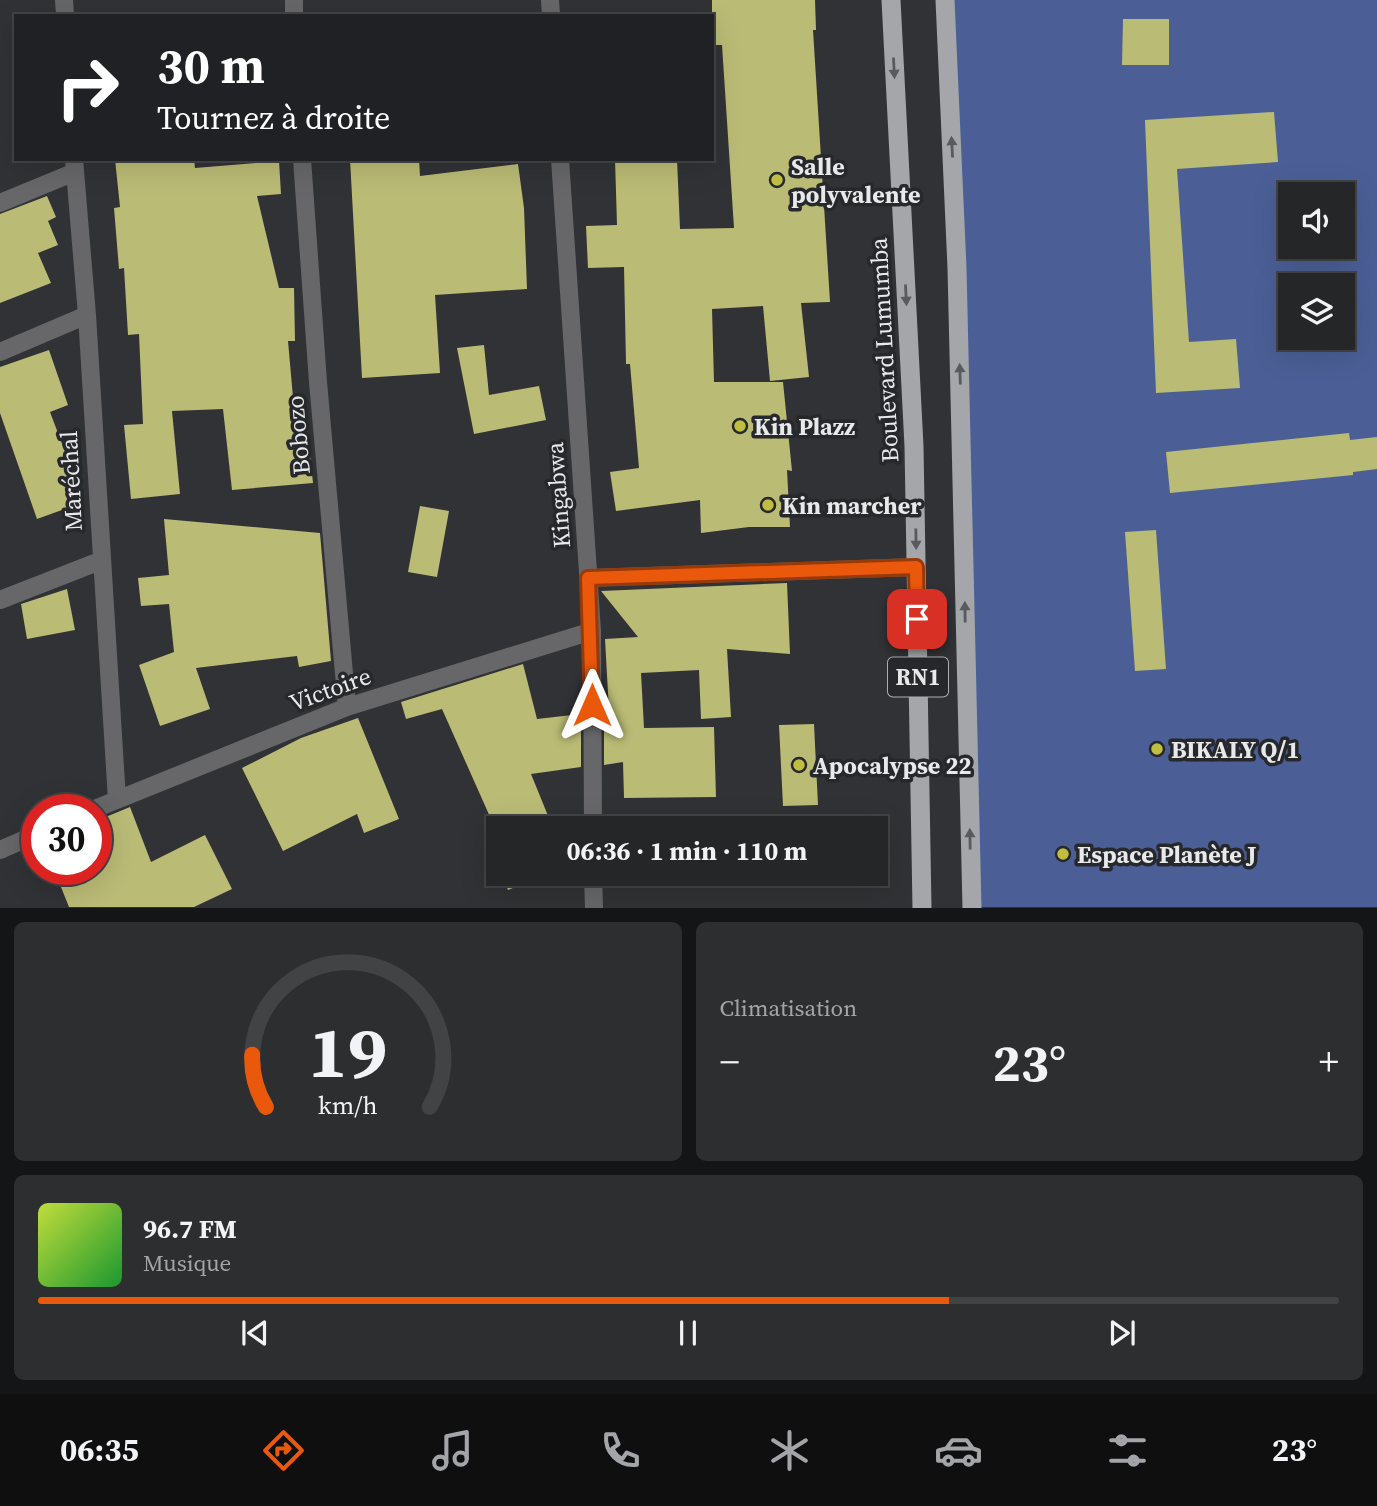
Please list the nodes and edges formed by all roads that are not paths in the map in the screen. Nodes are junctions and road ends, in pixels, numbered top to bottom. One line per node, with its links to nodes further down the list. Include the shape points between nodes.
1 (891, 0): 10 (highway, Boulevard Lumumba / RN1, one-way to 10)
2 (945, 0): 23 (highway, RN1, one-way to 2, via 957,268)
3 (302, 161): 14 (street, Bobozo)
4 (560, 161): 11 (street, Kingabwa)
5 (74, 166): 6 (street); 7 (street, Maréchal)
6 (0, 203)
7 (87, 316): 8 (street); 9 (street, Maréchal)
8 (0, 352)
9 (100, 561): 12 (street); 15 (street, Maréchal)
10 (916, 567): 11 (street); 22 (highway, Boulevard Lumumba / RN1)
11 (588, 578): 13 (street, Kingabwa)
12 (0, 600)
13 (592, 631): 14 (street, Victoire); 17 (street, Kingabwa)
14 (347, 707): 15 (street, Victoire)
15 (117, 800): 16 (street, Victoire)
16 (112, 802)
17 (593, 816)
18 (21, 841): 19 (street)
19 (0, 850)
20 (593, 886): 21 (street)
21 (594, 908)
22 (922, 908)
23 (972, 908)

